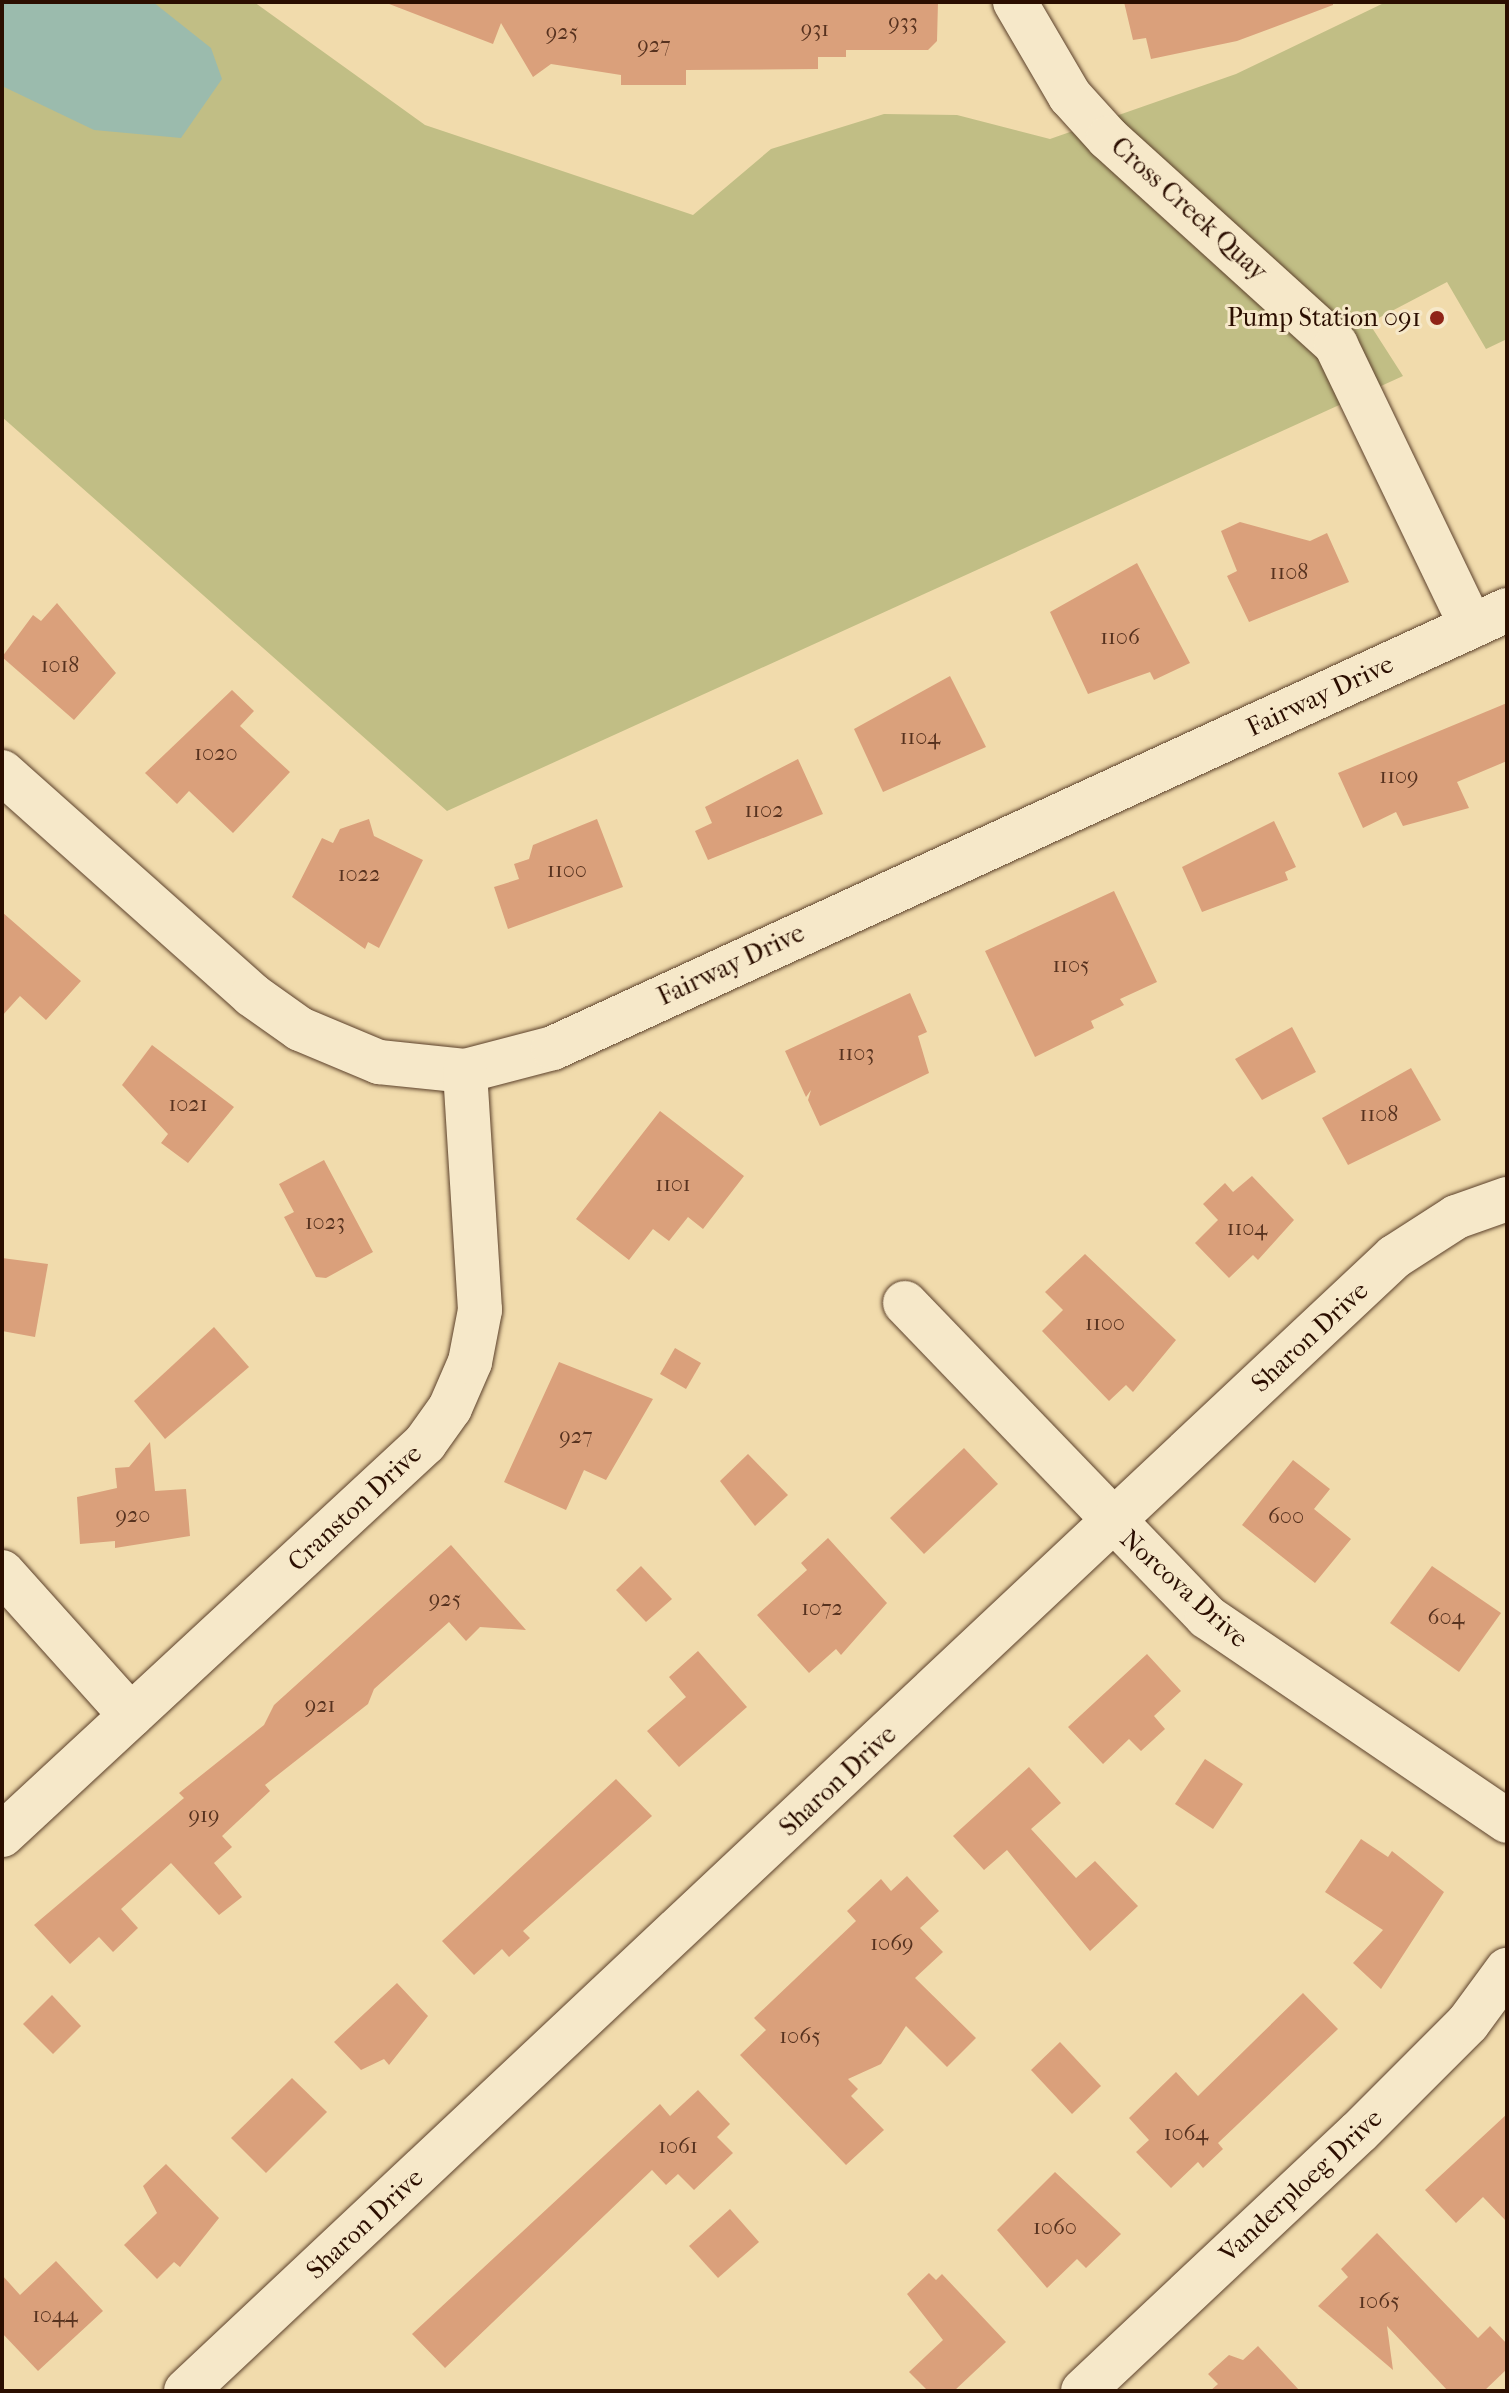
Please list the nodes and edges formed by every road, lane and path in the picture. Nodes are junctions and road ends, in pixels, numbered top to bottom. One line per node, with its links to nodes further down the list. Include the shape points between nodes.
1 (1015, 2): 2 (street, Cross Creek Quay, via 1070,96 1108,138 1336,345)
2 (1489, 618): 4 (street, Fairway Drive, via 553,1048)
3 (2, 772): 4 (street, Fairway Drive, via 252,995 300,1029 379,1062)
4 (465, 1071): 9 (street, Cranston Drive, via 480,1310 470,1362 450,1408 425,1443)
5 (1507, 1199): 7 (street, Sharon Drive, via 1456,1217 1394,1257)
6 (905, 1303): 7 (street, Norcova Drive)
7 (1112, 1523): 10 (street, Norcova Drive, via 1244,1645); 13 (street, Sharon Drive)
8 (2, 1572): 9 (street)
9 (131, 1716): 11 (street, Cranston Drive)
10 (1507, 1821)
11 (2, 1835)
12 (1507, 1970): 14 (street, Vanderploeg Drive, via 1468,2023 1359,2132)
13 (186, 2391)
14 (1083, 2391)

